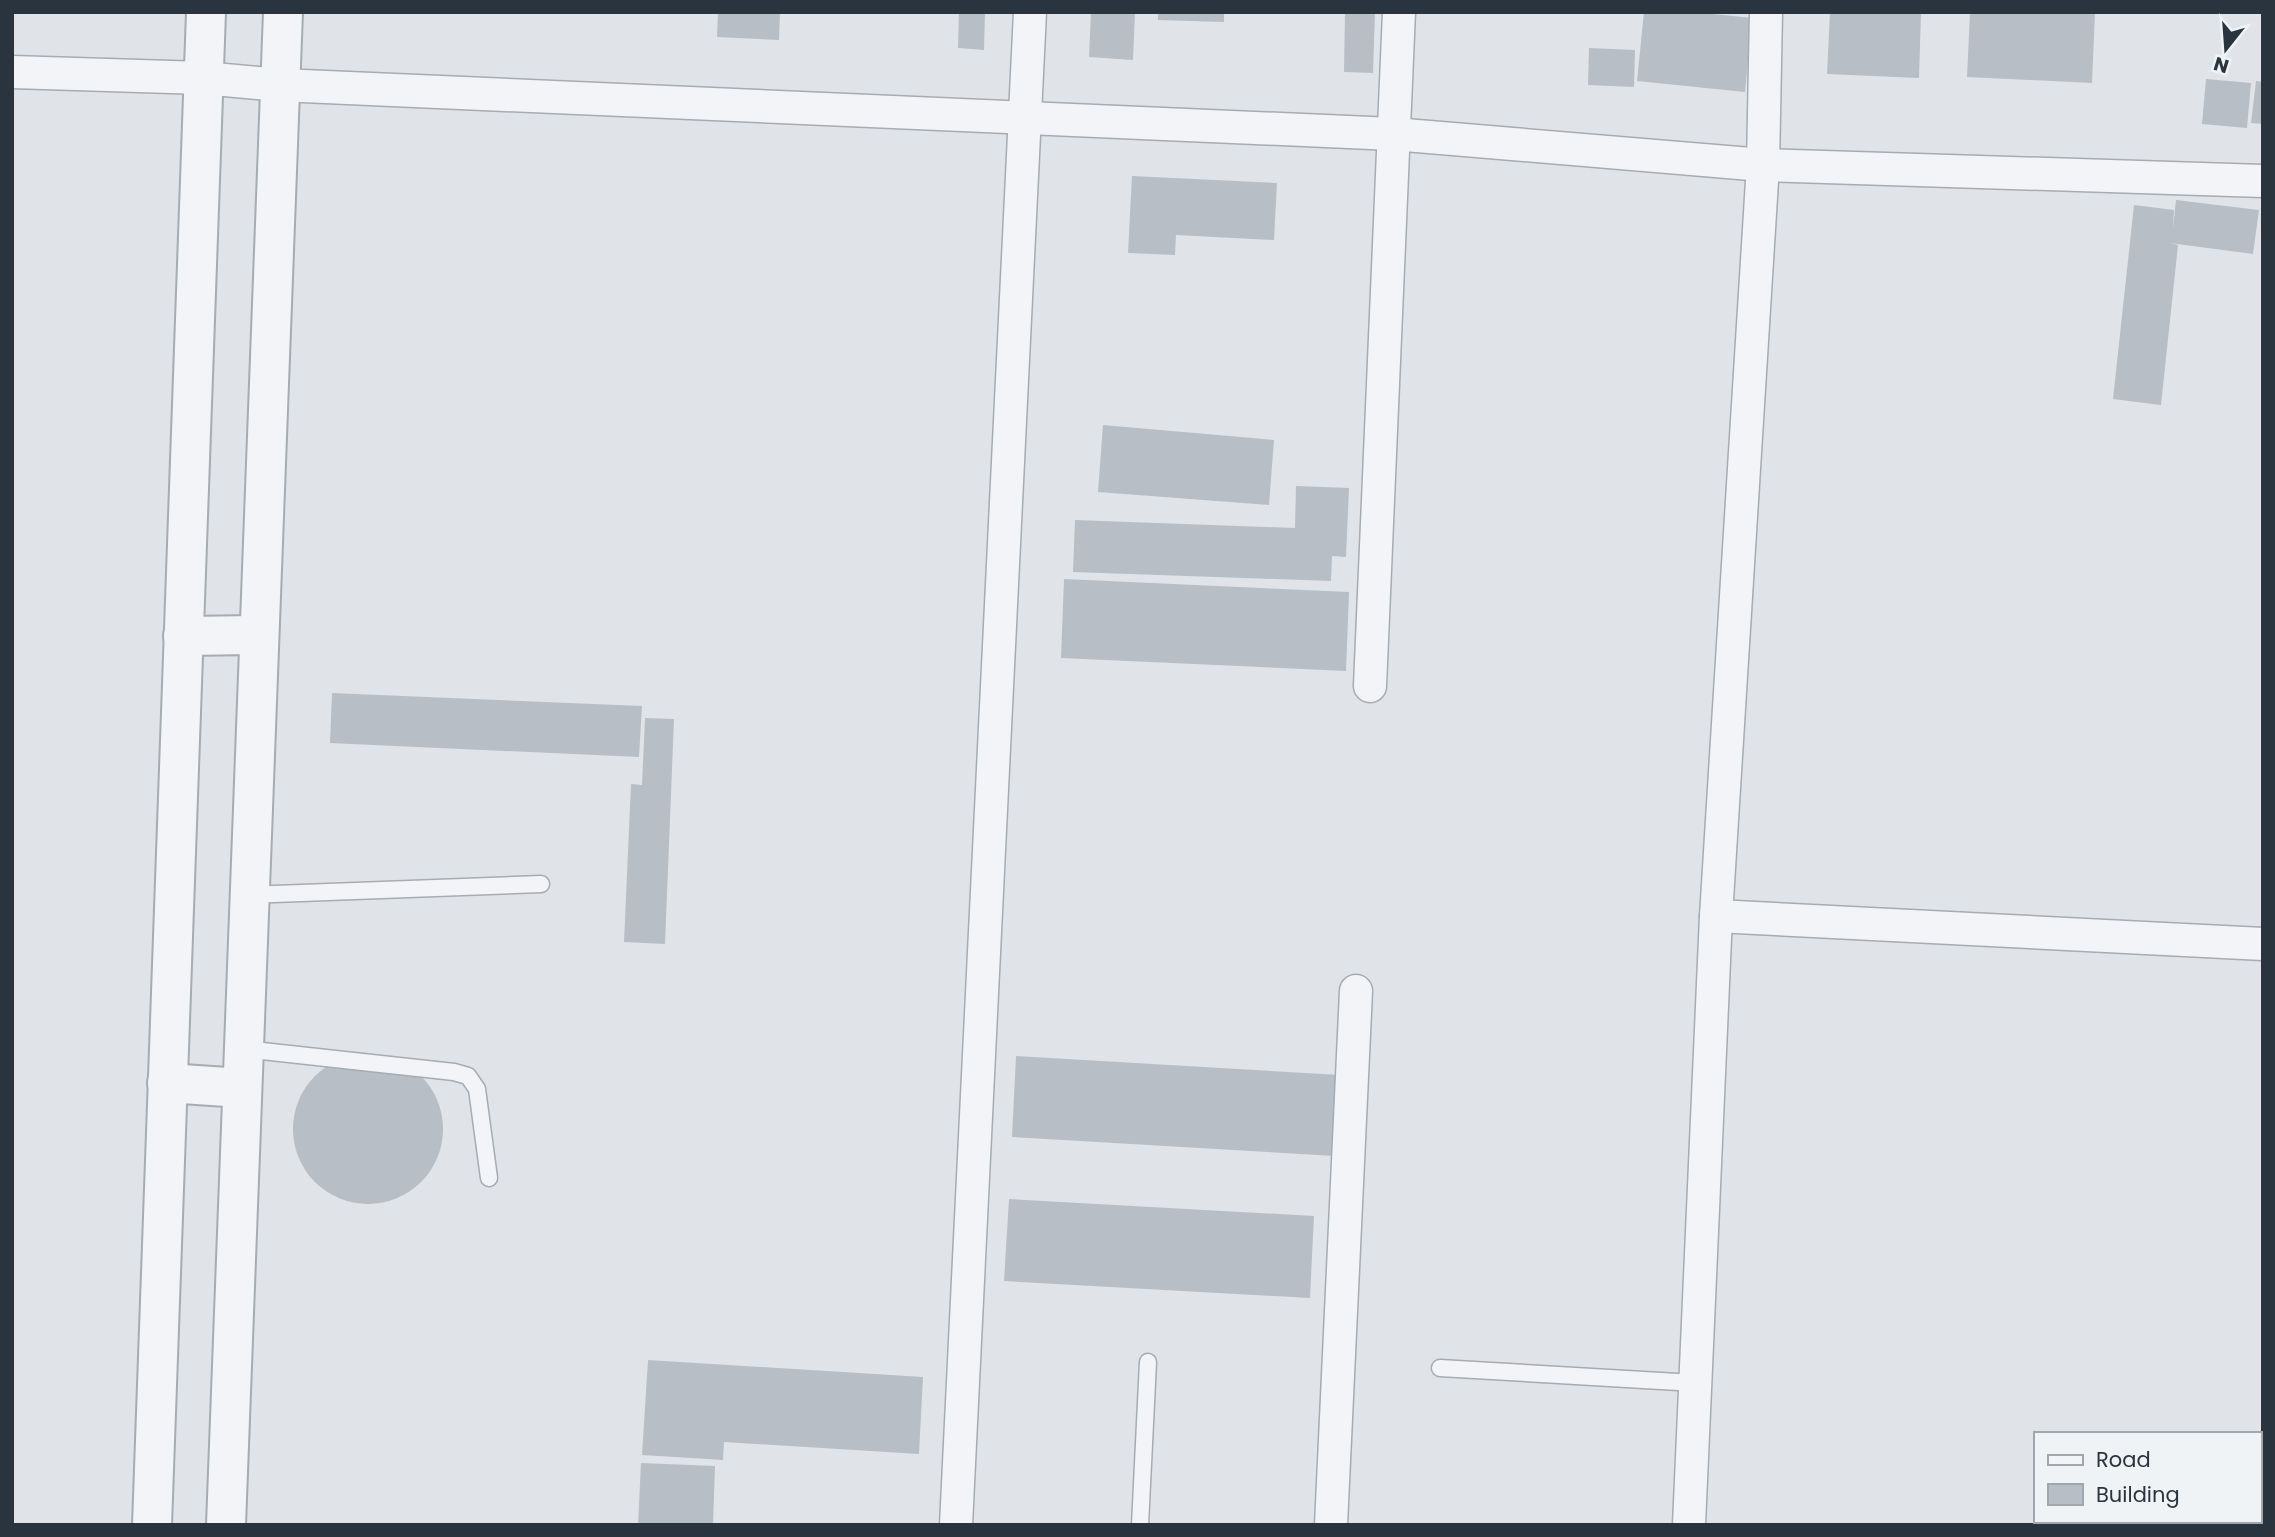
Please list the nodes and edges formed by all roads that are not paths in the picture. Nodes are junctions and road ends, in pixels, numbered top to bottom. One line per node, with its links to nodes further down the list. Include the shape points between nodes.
1 (206, 12): 7 (street)
2 (283, 12): 8 (street)
3 (1030, 12): 9 (street)
4 (1399, 12): 10 (street)
5 (1766, 12): 11 (street)
6 (12, 72): 7 (street)
7 (203, 78): 8 (street); 14 (street)
8 (280, 85): 9 (street); 13 (street)
9 (1025, 117): 10 (street); 30 (street)
10 (1393, 134): 11 (street); 15 (street)
11 (1763, 165): 12 (street); 18 (street)
12 (2263, 181)
13 (259, 635): 14 (street); 17 (street)
14 (183, 636): 22 (street)
15 (1370, 686)
16 (541, 884): 17 (lane)
17 (249, 895): 21 (street)
18 (1716, 916): 19 (street); 27 (street)
19 (2263, 944)
20 (1356, 991): 32 (street)
21 (244, 1049): 23 (street); 24 (lane, via 468,1076 477,1089)
22 (167, 1083): 23 (street); 28 (street)
23 (242, 1088): 29 (street)
24 (489, 1178)
25 (1148, 1362): 31 (lane)
26 (1440, 1368): 27 (lane)
27 (1695, 1383): 33 (street)
28 (152, 1525)
29 (226, 1525)
30 (956, 1525)
31 (1140, 1525)
32 (1331, 1525)
33 (1689, 1525)

